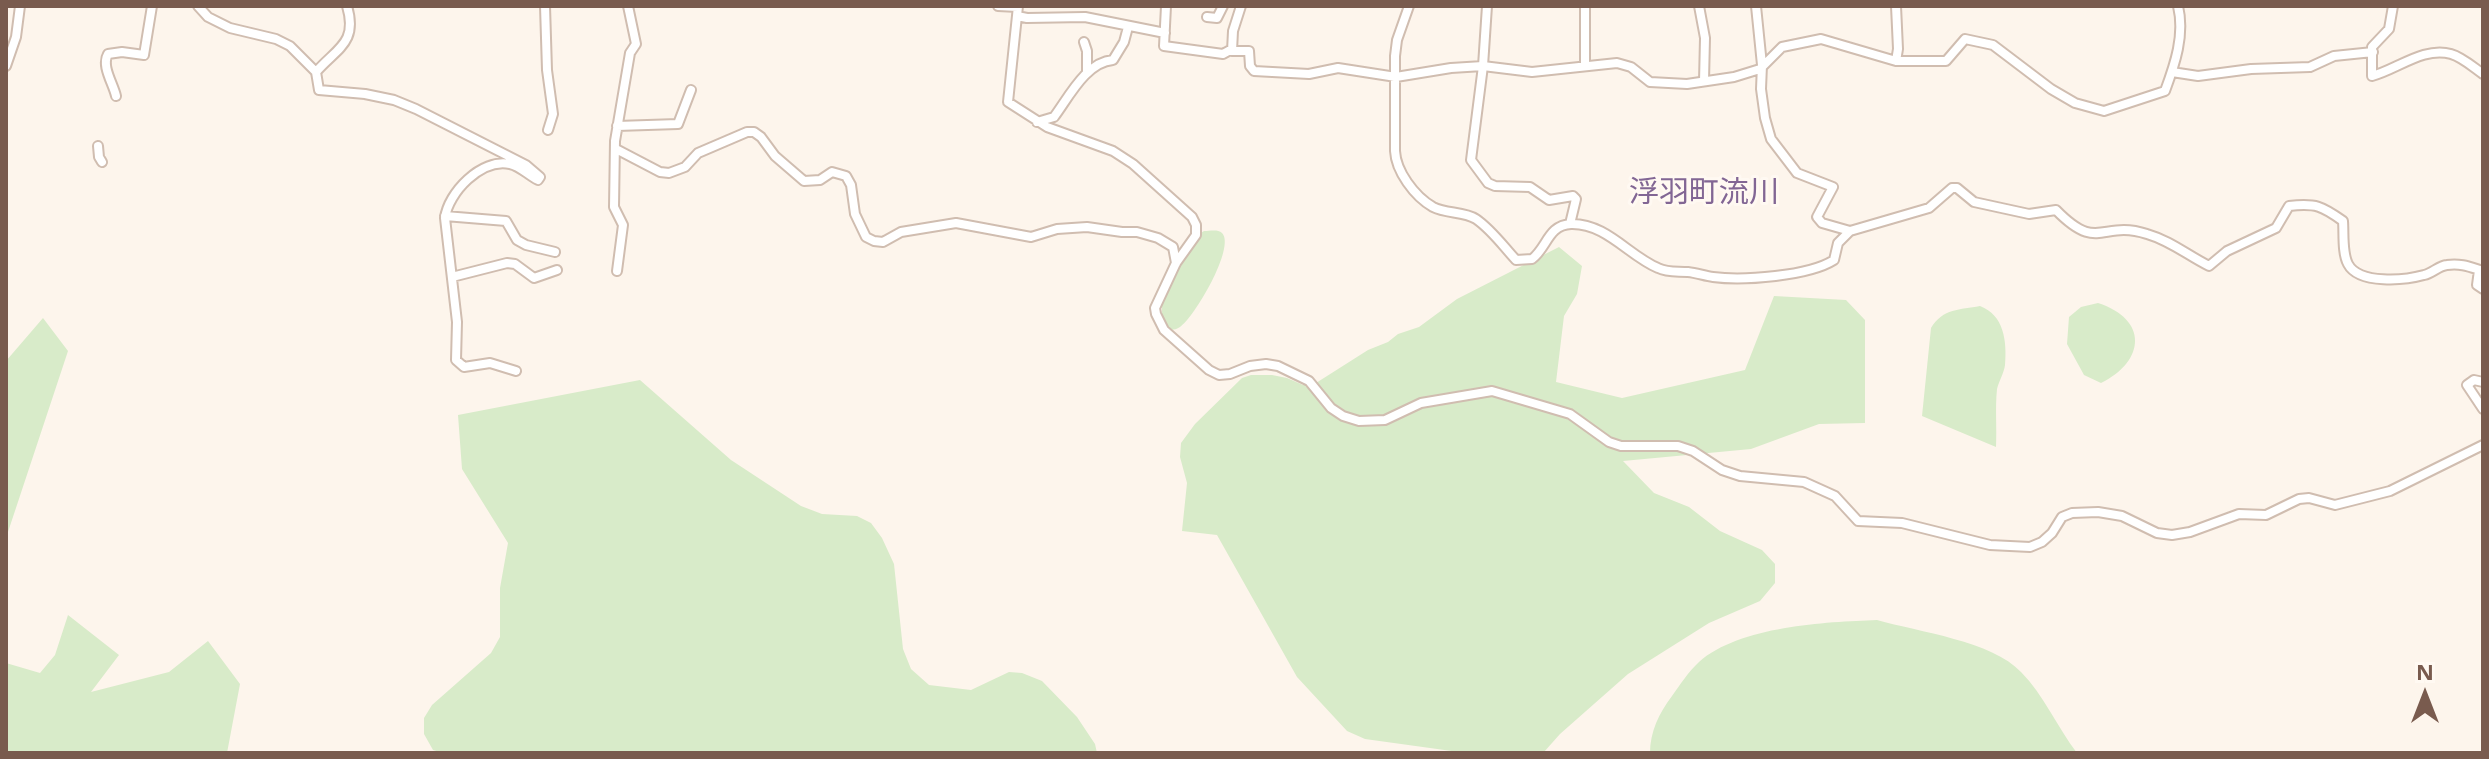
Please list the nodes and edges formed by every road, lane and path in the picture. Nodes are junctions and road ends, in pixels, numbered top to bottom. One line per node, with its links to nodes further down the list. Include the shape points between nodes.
1 (9, 6): 19 (street)
2 (152, 6): 39 (street, via 144,55 122,52 106,57)
3 (198, 6): 32 (street, via 230,28 290,46)
4 (347, 6): 32 (street, via 349,37)
5 (545, 6): 42 (street, via 553,114)
6 (628, 6): 41 (street, via 636,44)
7 (998, 6): 20 (street)
8 (1166, 6): 23 (street)
9 (1223, 6): 21 (street, via 1220,16)
10 (1241, 6): 25 (street)
11 (1409, 6): 36 (street, via 1397,40)
12 (1487, 6): 29 (street)
13 (1585, 6): 30 (street)
14 (1699, 6): 37 (street)
15 (1756, 6): 31 (street)
16 (1896, 6): 27 (street)
17 (2178, 6): 34 (street, via 2182,20)
18 (2393, 6): 26 (street, via 2389,29)
19 (20, 7): 28 (street)
20 (1017, 10): 22 (street); 40 (street, via 1008,102)
21 (1207, 17)
22 (1128, 27): 23 (street); 33 (street, via 1113,60)
23 (1165, 33): 25 (street, via 1164,46 1223,54)
24 (1084, 42): 33 (street)
25 (1232, 49): 36 (street, via 1249,51 1254,71 1309,74 1338,68)
26 (2373, 52): 34 (street, via 2334,56 2310,67 2198,76); 35 (street, via 2372,76 2443,52)
27 (1896, 61): 31 (street, via 1821,39 1782,47); 34 (street, via 1946,61 1965,39 1978,40 2075,103 2104,111 2165,91)
28 (6, 66)
29 (1483, 66): 30 (street, via 1532,72); 36 (street); 47 (street, via 1471,160 1495,186 1530,187 1549,200 1573,196)
30 (1585, 66): 37 (street, via 1624,64 1650,82)
31 (1760, 69): 37 (street); 48 (street, via 1771,139 1797,173 1833,187 1817,217 1822,223)
32 (316, 72): 46 (street, via 319,90 394,100 526,165 540,177 504,163 479,171 452,197)
33 (1087, 72): 40 (street, via 1054,117)
34 (2172, 72)
35 (2483, 74)
36 (1396, 77): 47 (street, via 1396,165 1421,197 1434,207 1473,217 1516,260 1532,259 1548,237)
37 (1704, 81)
38 (691, 90): 41 (street, via 678,124)
39 (116, 96)
40 (1037, 122): 50 (street, via 1113,151 1192,217 1196,235)
41 (617, 126): 44 (street)
42 (548, 130)
43 (98, 146): 45 (street)
44 (616, 149): 50 (street, via 669,173 685,167 698,153 754,132 804,181 832,172 846,176 855,214 866,237 874,241 956,223 1031,237 1087,227 1158,238 1173,247); 53 (street, via 614,207 623,225)
45 (102, 162)
46 (445, 216): 49 (street, via 506,221 517,240); 54 (street)
47 (1570, 224): 48 (street, via 1614,238 1660,269 1712,277 1794,274 1825,265 1834,260 1838,243)
48 (1850, 231): 52 (street, via 1929,208 1957,188 1974,202 2029,214 2056,210 2084,233 2101,235 2118,228 2145,233 2179,246 2209,266 2227,251 2276,228 2289,206 2310,204 2343,221 2347,262 2364,275 2396,280 2458,264)
49 (555, 252)
50 (1176, 263): 59 (street, via 1156,314 1164,330 1219,375 1250,366 1278,366 1309,381 1331,408 1359,421 1385,420 1421,403 1492,391 1570,414 1621,446 1678,446 1740,476 1804,482 1835,496 1858,521 1902,523 1990,545 2030,547 2072,513 2122,516 2172,535 2239,514 2266,515 2299,499 2348,503 2390,491)
51 (557, 270): 54 (street, via 534,278 507,263)
52 (2481, 270): 55 (street, via 2477,285)
53 (617, 271)
54 (452, 277): 56 (street, via 459,365 490,363)
55 (2483, 289)
56 (516, 371)
57 (2483, 382): 58 (street, via 2467,385)
58 (2483, 409)
59 (2483, 445)

